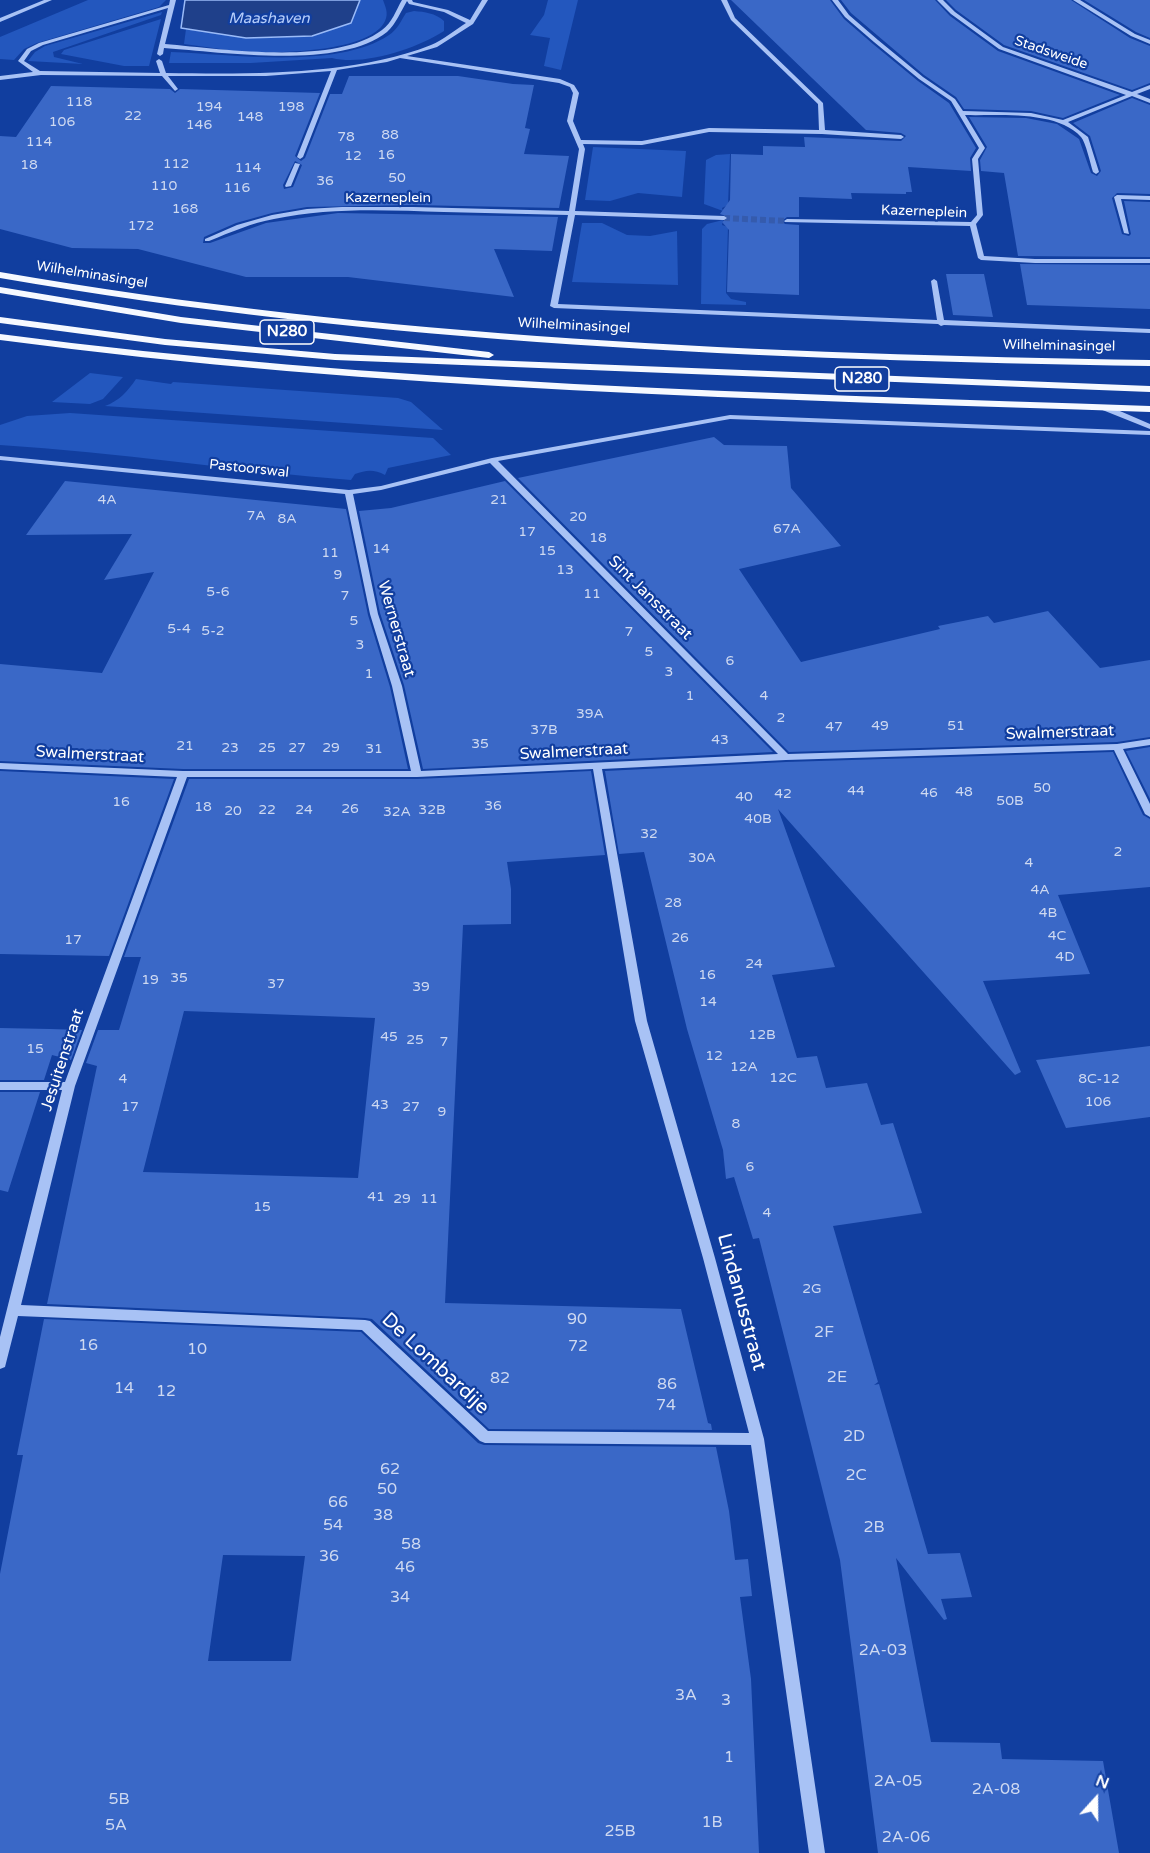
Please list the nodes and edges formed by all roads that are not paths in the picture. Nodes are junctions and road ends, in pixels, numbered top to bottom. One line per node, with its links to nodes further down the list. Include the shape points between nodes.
1 (49, 0): 9 (street)
2 (407, 0): 10 (street); 12 (street, via 385,32 340,49 250,54)
3 (485, 0): 10 (street)
4 (724, 0): 26 (street, via 733,19 821,104)
5 (835, 0): 24 (street, via 876,41 953,100)
6 (940, 0): 22 (street, Stadsweide, via 1000,48)
7 (1076, 0): 11 (street)
8 (172, 3): 12 (street); 17 (street, via 29,50 21,61)
9 (0, 20)
10 (471, 23): 14 (street, via 444,41)
11 (1150, 42)
12 (163, 46): 13 (street)
13 (160, 54)
14 (402, 57): 16 (street); 28 (street, via 572,86 576,93 570,121)
15 (159, 62): 18 (street)
16 (335, 68): 18 (street); 30 (street)
17 (39, 73): 18 (street); 19 (street)
18 (164, 75): 21 (street)
19 (0, 78)
20 (1150, 87): 22 (street)
21 (175, 89)
22 (1132, 95): 23 (street, Stadsweide); 25 (street)
23 (1150, 101)
24 (960, 113): 25 (street, via 1031,115); 35 (street, via 982,148 975,159 980,215)
25 (1064, 122): 29 (street, via 1085,137)
26 (822, 132): 27 (street); 28 (street, via 709,130 642,143)
27 (901, 137)
28 (578, 142): 32 (street, via 582,149)
29 (1096, 172)
30 (288, 186)
31 (1150, 198): 36 (street, via 1117,197)
32 (572, 213): 33 (street, Kazerneplein); 37 (street, Kazerneplein, via 320,210 232,228); 43 (street, via 554,306)
33 (724, 218)
34 (787, 221): 35 (street, Kazerneplein)
35 (973, 224): 38 (street, Kazerneplein, via 981,258)
36 (1127, 233)
37 (207, 240)
38 (1150, 261)
39 (0, 275): 46 (main road, Wilhelminasingel / N280, via 190,306 531,339 886,357)
40 (934, 281): 43 (street)
41 (0, 290): 47 (main road, Wilhelminasingel / N280, via 181,320)
42 (0, 320): 47 (main road, Wilhelminasingel / N280, via 268,352 415,362)
43 (941, 324): 44 (street)
44 (1150, 331)
45 (0, 337): 49 (main road, N280, via 133,355 295,370)
46 (1150, 363)
47 (575, 366): 48 (main road, Wilhelminasingel / N280)
48 (1150, 389)
49 (1103, 407): 50 (main road, N280); 51 (street)
50 (1150, 409)
51 (1150, 427)
52 (1150, 433): 54 (street, via 730,417)
53 (0, 458): 55 (street, Pastoorswal)
54 (492, 460): 55 (street, Pastoorswal, via 381,488); 58 (street, Sint Jansstraat)
55 (349, 492): 62 (street, Wernerstraat, via 374,614 397,686)
56 (1150, 742): 57 (street, Swalmerstraat)
57 (1117, 747): 58 (street, Swalmerstraat); 63 (street)
58 (786, 757): 60 (street, Swalmerstraat)
59 (0, 766): 61 (street, Swalmerstraat)
60 (597, 766): 62 (street, Swalmerstraat); 68 (street, Lindanusstraat, via 641,1022)
61 (183, 774): 62 (street, Swalmerstraat); 65 (street, Jesuitenstraat)
62 (417, 774)
63 (1150, 814)
64 (0, 1086): 65 (street)
65 (69, 1086): 66 (street, Jesuitenstraat)
66 (13, 1310): 67 (street, Jesuitenstraat); 68 (street, De Lombardije, via 365,1325 485,1437)
67 (0, 1363)
68 (758, 1439): 69 (street, Lindanusstraat)
69 (817, 1853)

